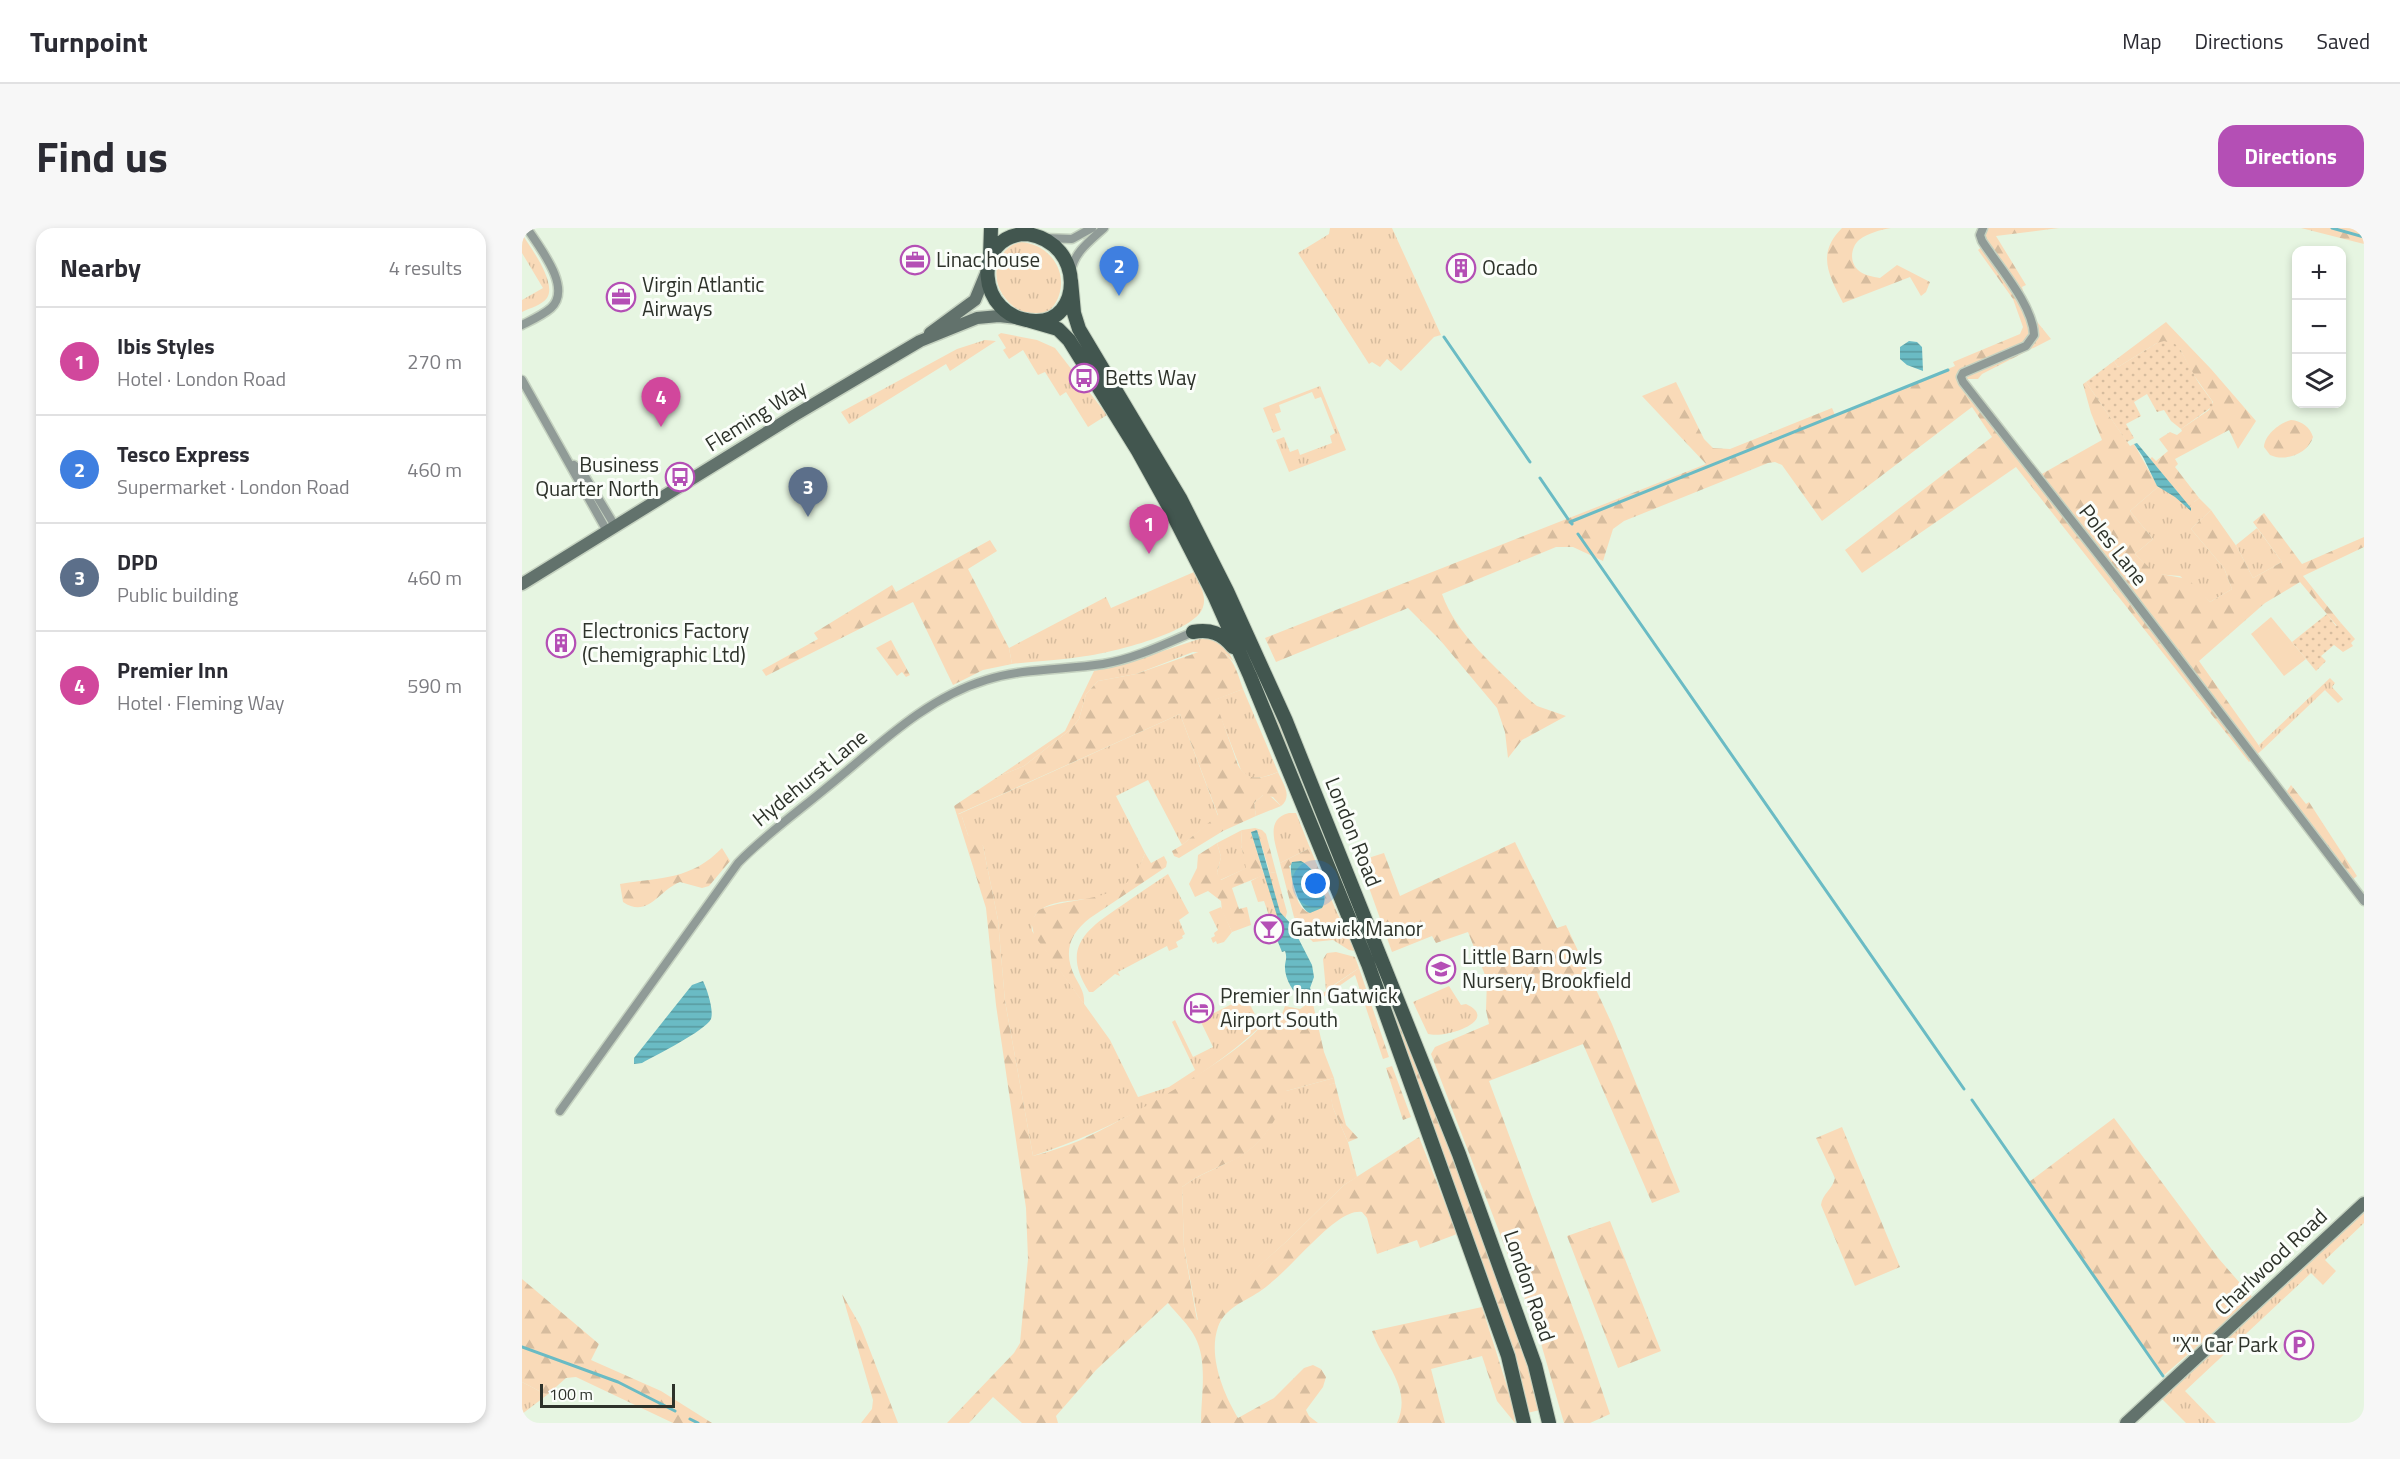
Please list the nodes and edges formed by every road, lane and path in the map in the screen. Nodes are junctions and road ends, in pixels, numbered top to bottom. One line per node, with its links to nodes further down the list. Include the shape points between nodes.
1 (527, 228): 11 (street, via 555,274 559,288 553,306)
2 (991, 228): 8 (main road)
3 (1018, 228): 7 (main road)
4 (1092, 228): 7 (street, via 1069,240)
5 (1104, 228): 9 (street, via 1075,259)
6 (1983, 228): 21 (street, Poles Lane, via 1982,241 2024,306 2034,335 2021,348 1966,371 1963,382)
7 (1039, 237): 8 (main road, via 1021,234 1008,238 996,249); 9 (main road, via 1063,254)
8 (989, 264): 10 (main road, via 988,282 995,301 1006,313); 14 (street, Fleming Way, via 975,300)
9 (1071, 280): 10 (main road, via 1060,312 1045,320); 25 (main road, London Road, via 1079,329 1180,498 1286,721 1459,1154 1535,1365)
10 (1024, 319): 14 (street, Fleming Way, via 977,318); 18 (main road, London Road, via 1058,329 1069,340 1144,460)
11 (533, 320): 12 (street); 13 (street)
12 (522, 325)
13 (522, 331)
14 (920, 341): 16 (street, Fleming Way)
15 (522, 380): 16 (street, via 568,458 586,478)
16 (611, 528): 17 (street, Fleming Way)
17 (522, 585)
18 (1214, 595): 19 (main road, via 1212,617); 20 (main road, London Road)
19 (1193, 632): 20 (main road, via 1210,631 1225,638); 22 (street, Hydehurst Lane, via 1105,664 1020,672 986,680 949,695 910,720 738,863)
20 (1250, 676): 24 (main road, London Road, via 1368,964 1508,1356)
21 (2364, 901)
22 (560, 1111)
23 (2364, 1203): 26 (street, Charlwood Road)
24 (1524, 1423)
25 (1549, 1423)
26 (2126, 1423)

